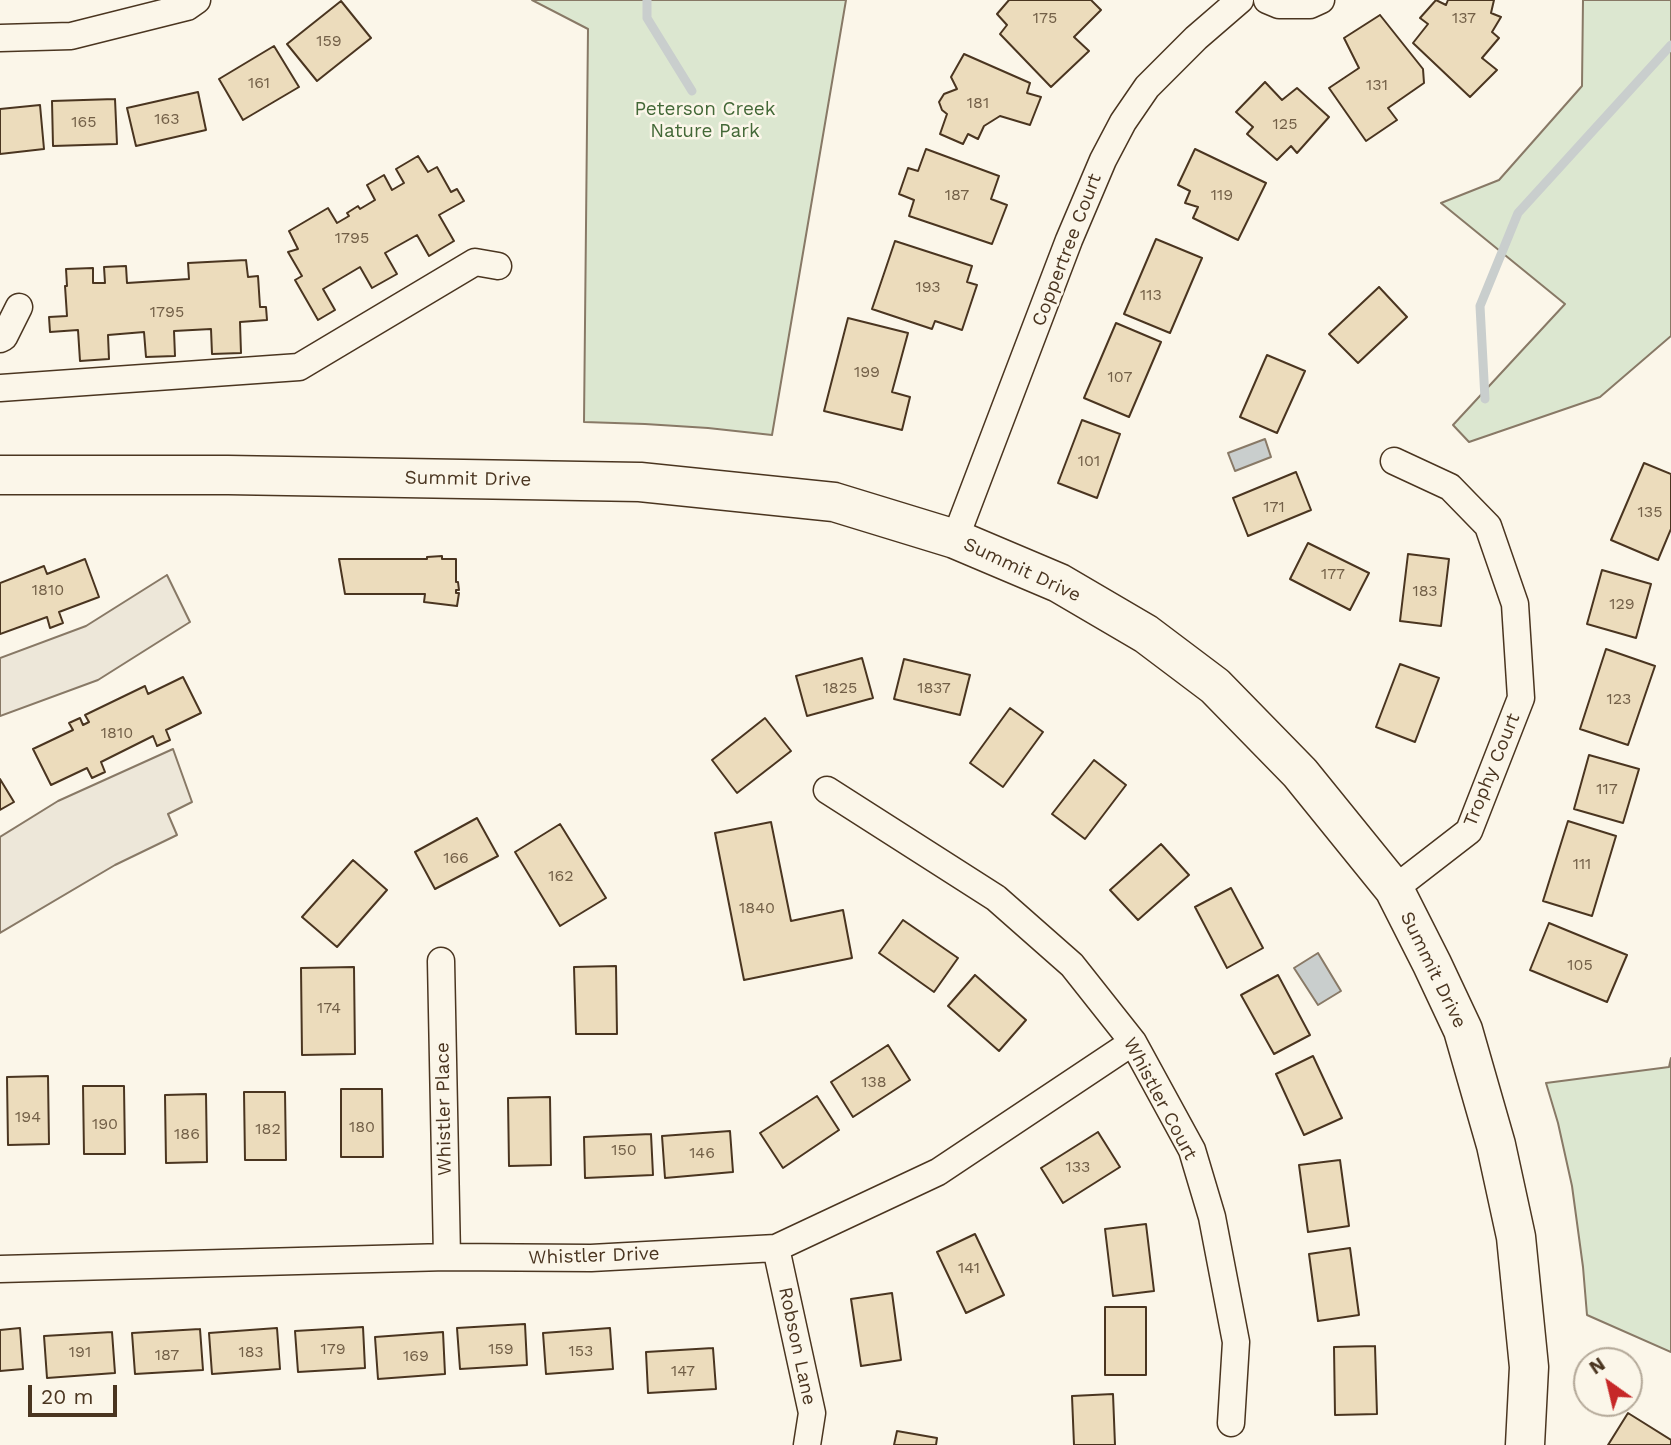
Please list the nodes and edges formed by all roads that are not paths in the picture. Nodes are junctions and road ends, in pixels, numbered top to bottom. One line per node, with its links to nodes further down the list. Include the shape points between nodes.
1 (197, 0): 5 (street, via 187,7 71,36)
2 (1240, 0): 12 (street, Coppertree Court, via 1147,88 1102,159)
3 (1267, 0): 4 (street, via 1279,5 1310,5)
4 (1321, 0)
5 (0, 38)
6 (498, 266): 9 (street, via 475,262 299,367)
7 (19, 307): 8 (street)
8 (0, 339)
9 (0, 388)
10 (1394, 461): 14 (street, Trophy Court, via 1450,486 1488,526 1515,604 1521,698 1469,831)
11 (0, 475): 12 (main road, Summit Drive, via 640,482 834,502)
12 (956, 539): 14 (main road, Summit Drive, via 1059,583 1146,634 1215,687 1300,773)
13 (827, 790): 16 (street, Whistler Court, via 996,898 1072,965)
14 (1394, 889): 22 (main road, Summit Drive, via 1463,1030 1496,1145 1516,1237 1529,1367)
15 (441, 961): 18 (street, Whistler Place)
16 (1133, 1042): 17 (street, Whistler Drive, via 938,1172); 20 (street, Whistler Court, via 1192,1150 1212,1217 1236,1342)
17 (776, 1248): 18 (street, Whistler Drive, via 591,1258); 21 (street, Robson Lane, via 812,1413)
18 (447, 1257): 19 (street, Whistler Drive)
19 (0, 1269)
20 (1231, 1423)
21 (807, 1445)
22 (1525, 1445)

